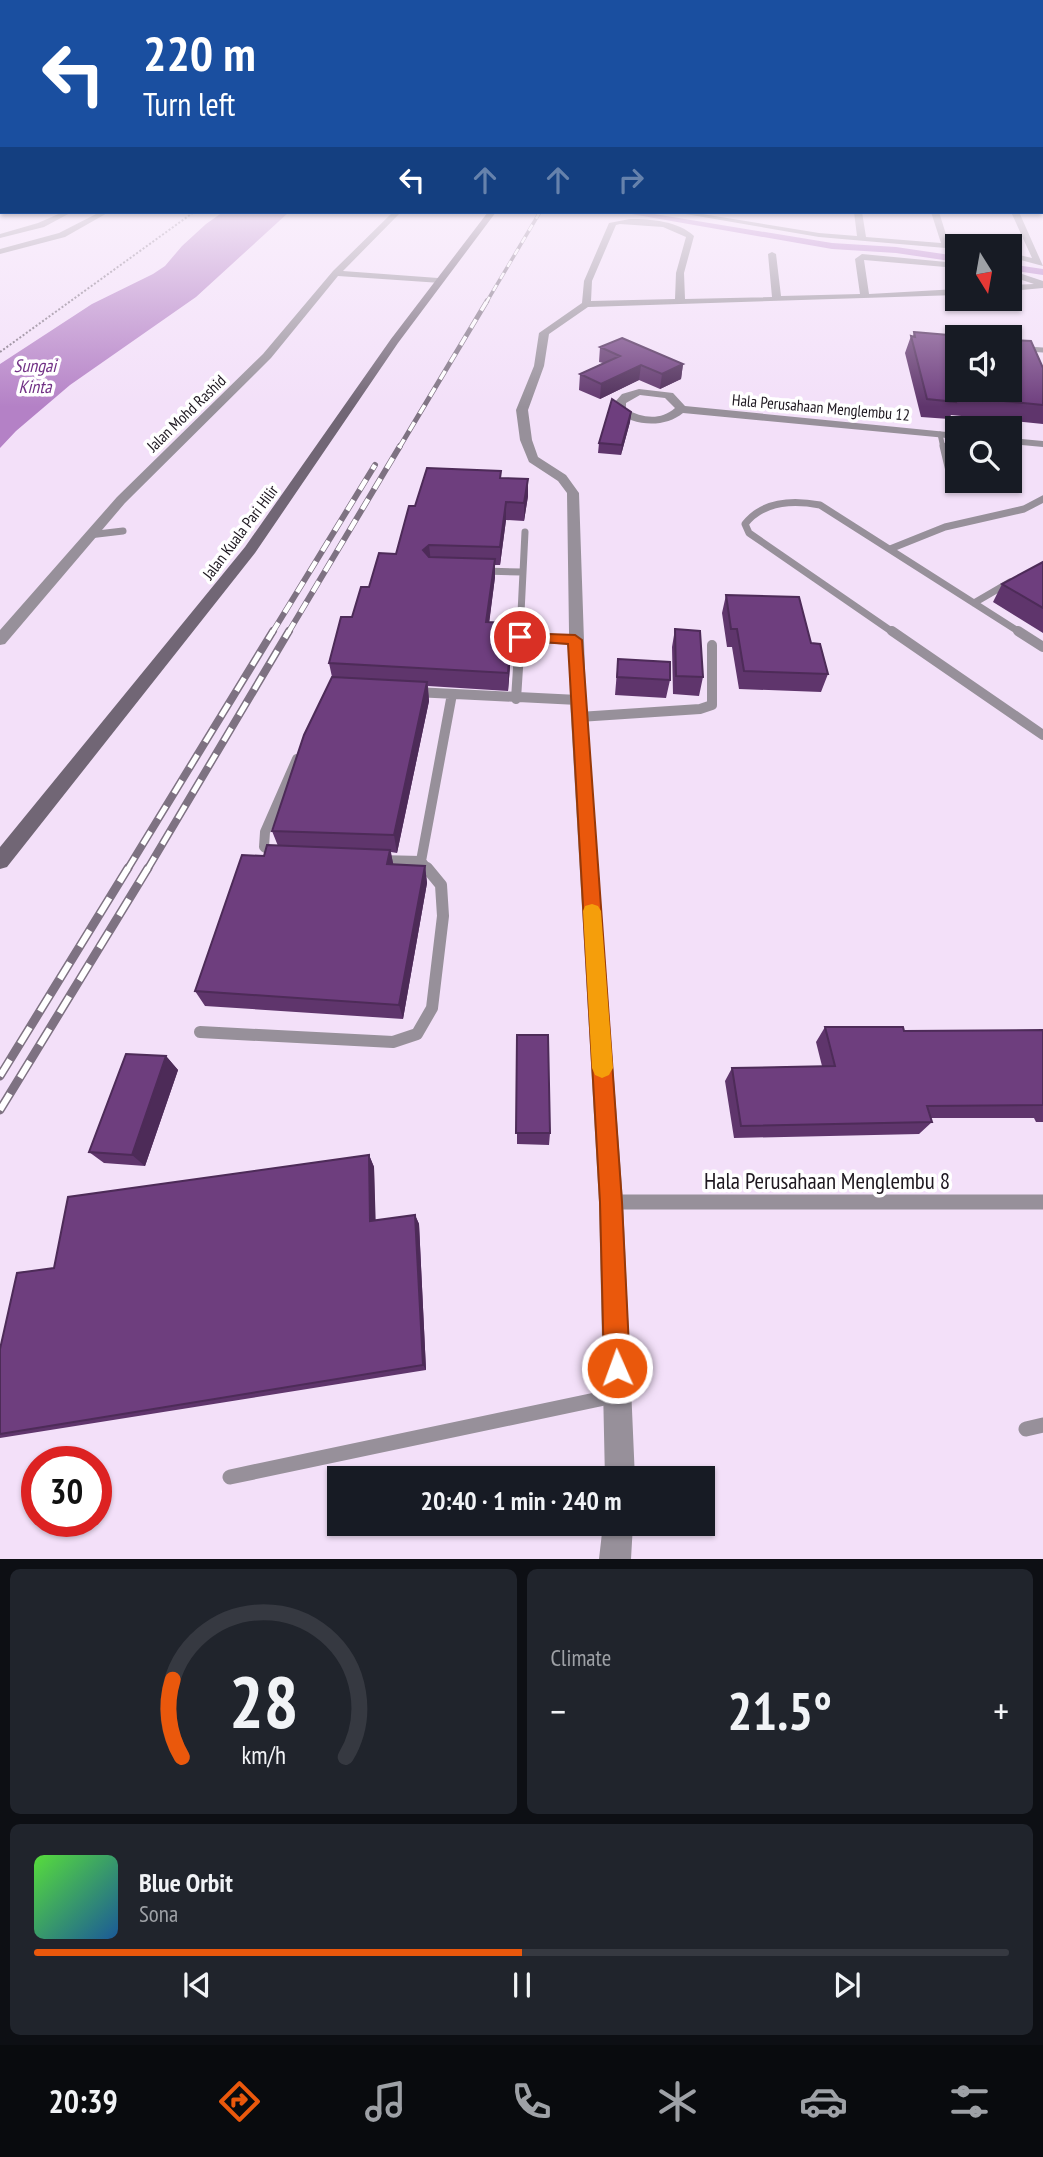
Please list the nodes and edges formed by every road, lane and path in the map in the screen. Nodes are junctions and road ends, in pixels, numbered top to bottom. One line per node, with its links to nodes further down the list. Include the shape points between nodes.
1 (125, 262): 22 (path)
2 (347, 262): 10 (street, Jalan Mohd Rashid)
3 (453, 262): 12 (street, Jalan Kuala Pari Hilir)
4 (596, 262): 19 (street, via 588,281)
5 (683, 262): 18 (street)
6 (773, 262): 17 (street)
7 (859, 262): 16 (street)
8 (918, 262): 9 (street)
9 (945, 264)
10 (336, 273): 12 (street); 32 (street, Jalan Mohd Rashid, via 267,356)
11 (1022, 277): 13 (street)
12 (438, 281): 51 (street, Jalan Kuala Pari Hilir, via 250,550)
13 (1043, 285): 14 (street)
14 (1022, 287)
15 (945, 293): 16 (street)
16 (865, 298): 17 (street)
17 (777, 299): 18 (street)
18 (680, 301): 19 (street)
19 (586, 304): 40 (street, via 544,333 522,410 533,459 562,478 573,492)
20 (1022, 349): 21 (lane)
21 (1043, 350)
22 (0, 352)
23 (681, 409): 23 (street, via 662,420 645,420 621,410 620,402 626,396 654,392 669,395); 24 (street, Hala Perusahaan Menglembu 12)
24 (940, 434): 25 (street, Hala Perusahaan Menglembu 12); 28 (lane)
25 (945, 435)
26 (1022, 442): 27 (street)
27 (1043, 444)
28 (945, 455)
29 (1043, 499): 33 (lane, via 1024,509 945,527)
30 (123, 531): 32 (lane)
31 (525, 532): 35 (lane)
32 (89, 535): 39 (street, Jalan Mohd Rashid)
33 (890, 549): 37 (lane); 47 (lane, via 820,505 806,502 785,502 749,516 745,524 749,533)
34 (470, 570): 35 (lane)
35 (522, 572): 38 (lane)
36 (1020, 576): 37 (lane)
37 (974, 603): 42 (lane)
38 (520, 637): 40 (lane); 45 (lane)
39 (0, 640)
40 (575, 640): 46 (street)
41 (712, 645): 46 (lane, via 712,705 700,709)
42 (1043, 647)
43 (410, 692): 44 (lane)
44 (452, 694): 45 (lane); 52 (lane)
45 (516, 699): 46 (lane)
46 (578, 708): 54 (street)
47 (1043, 734)
48 (304, 744): 49 (lane, via 265,832 264,847 274,855)
49 (288, 856)
50 (368, 859): 52 (lane)
51 (0, 861)
52 (421, 861): 53 (lane, via 441,885 443,916 432,1008 417,1034 393,1042)
53 (200, 1032)
54 (611, 1202): 55 (lane, Hala Perusahaan Menglembu 8); 56 (street)
55 (1043, 1202)
56 (618, 1395): 59 (street); 60 (lane)
57 (1043, 1425): 58 (lane)
58 (1026, 1429)
59 (620, 1466)
60 (230, 1477)
61 (617, 1536): 62 (street)
62 (615, 1559)

